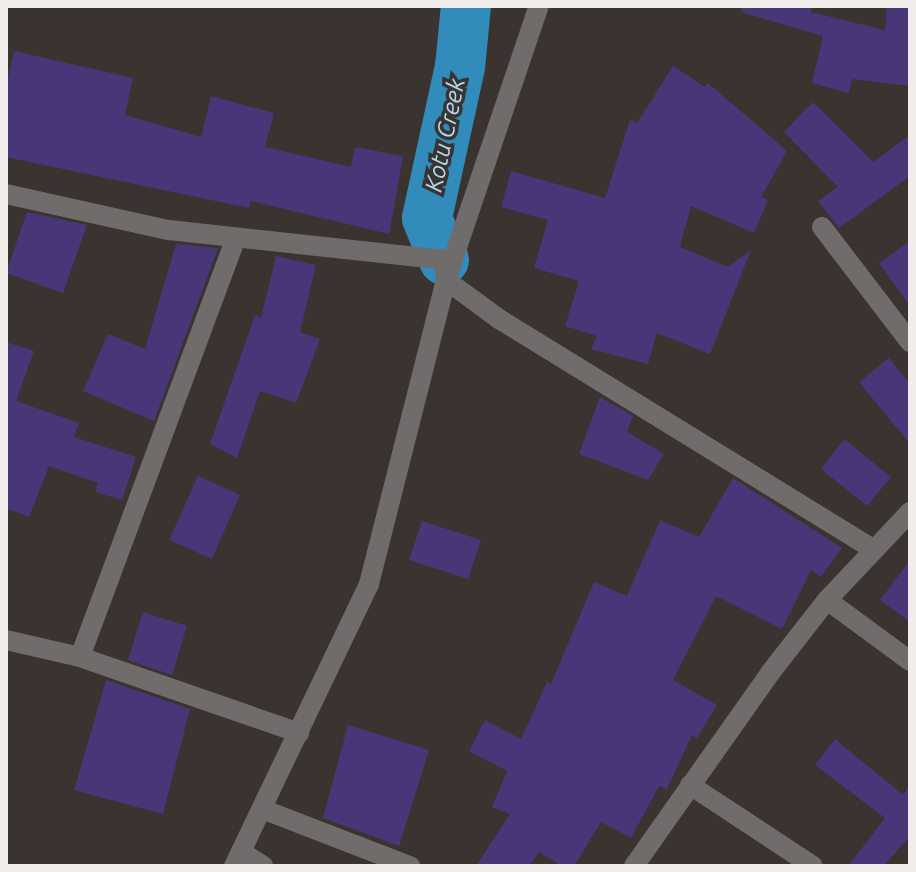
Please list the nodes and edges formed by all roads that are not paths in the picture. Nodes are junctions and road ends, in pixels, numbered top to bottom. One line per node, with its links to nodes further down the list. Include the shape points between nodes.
1 (539, 6): 5 (street)
2 (6, 194): 4 (street)
3 (822, 227): 6 (street)
4 (235, 240): 5 (street, via 444,260); 11 (street)
5 (446, 280): 8 (street, via 499,319); 13 (street, via 369,584)
6 (910, 342)
7 (910, 512): 8 (street)
8 (873, 549): 9 (street)
9 (827, 600): 12 (street); 14 (street)
10 (6, 640): 11 (street)
11 (80, 657): 13 (street)
12 (910, 661)
13 (299, 733): 15 (street)
14 (690, 785): 19 (street); 20 (street)
15 (262, 809): 16 (street); 18 (street)
16 (237, 859): 17 (street)
17 (263, 866)
18 (410, 866)
19 (634, 866)
20 (813, 866)

